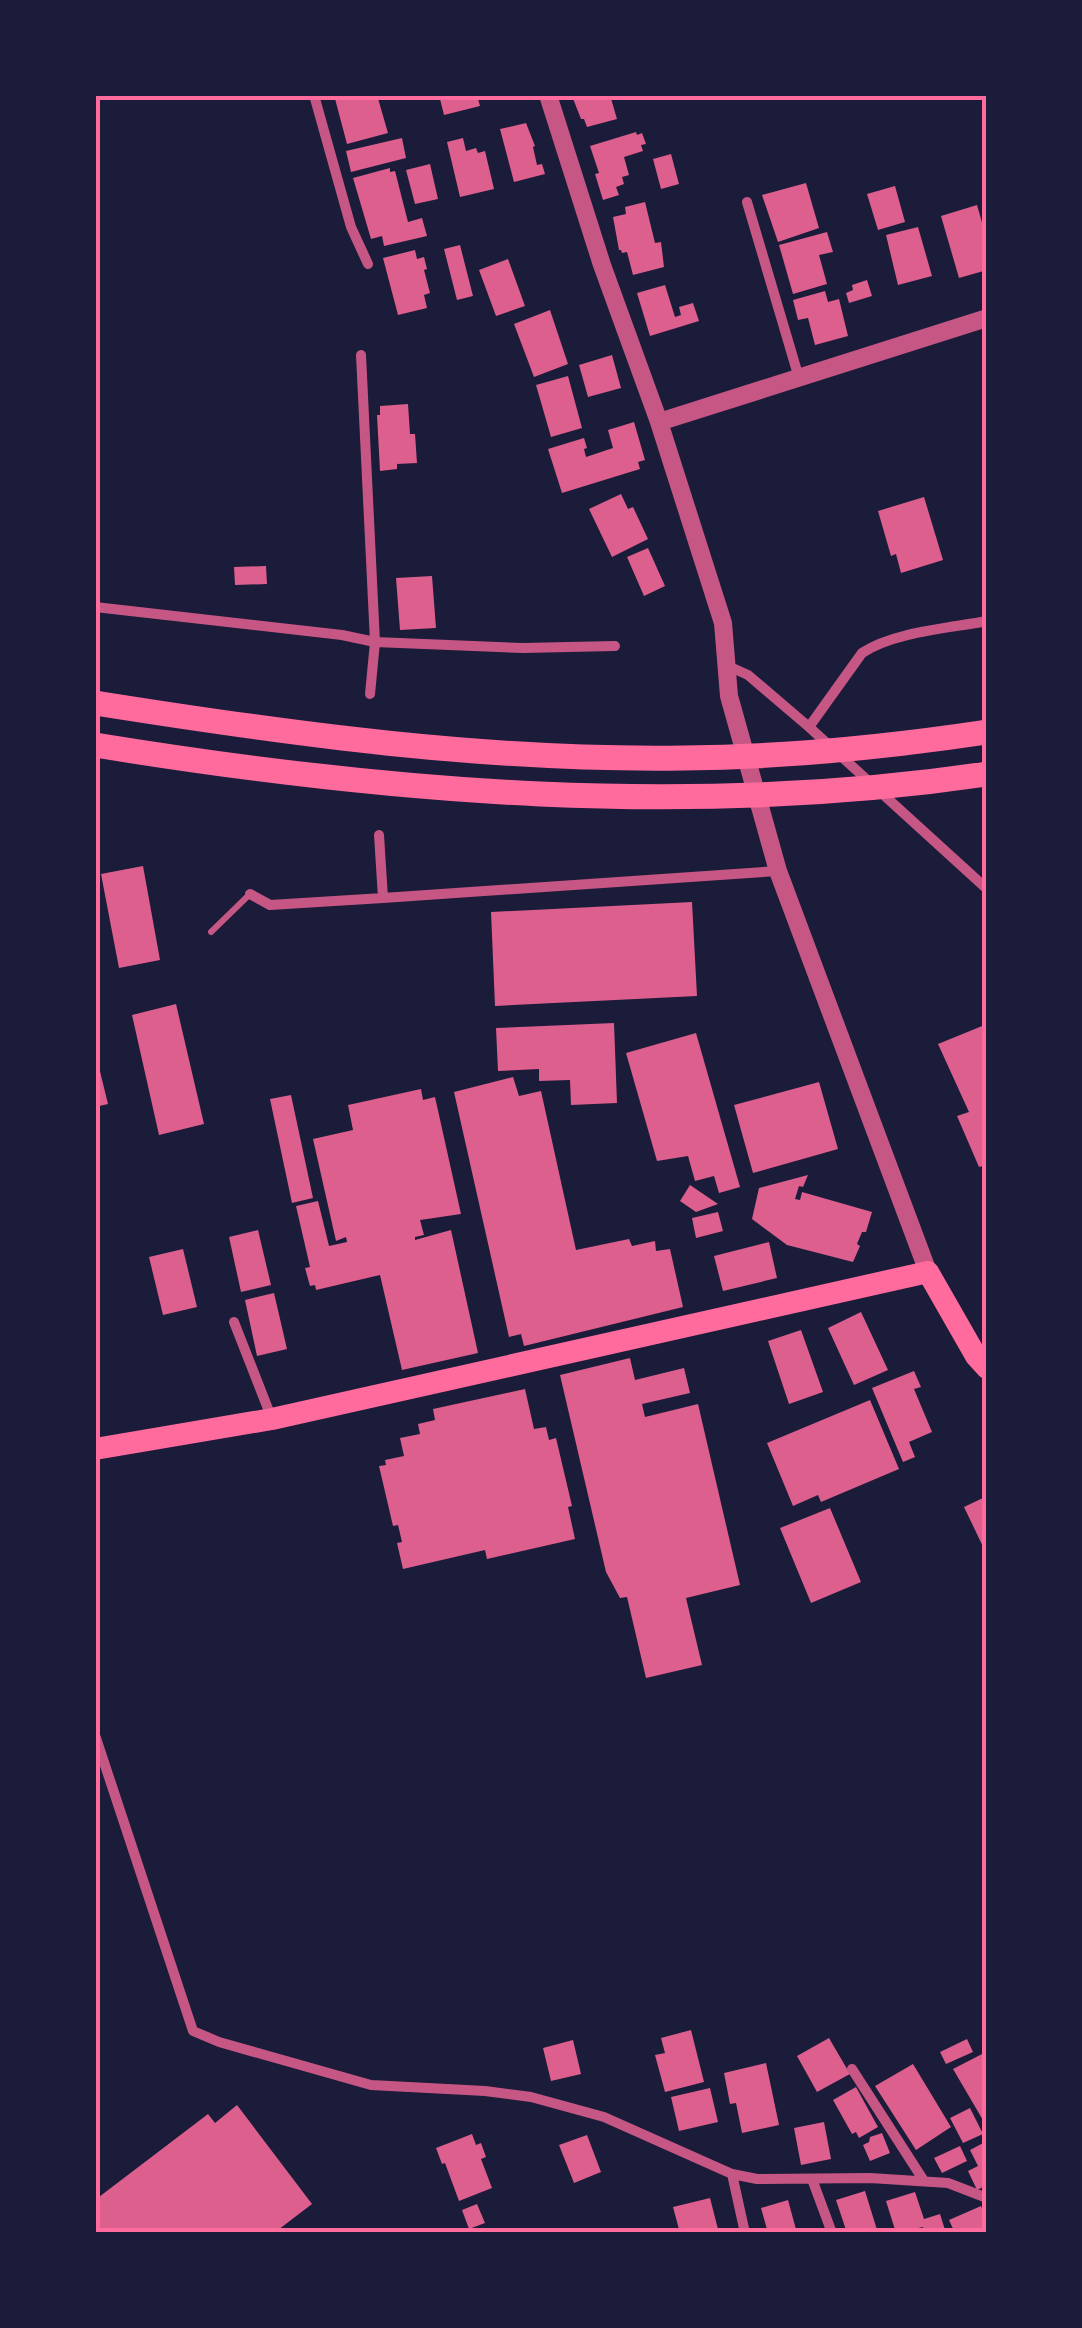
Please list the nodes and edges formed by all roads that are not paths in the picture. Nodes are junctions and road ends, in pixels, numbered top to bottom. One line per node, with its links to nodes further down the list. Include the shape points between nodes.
1 (314, 95): 4 (street)
2 (548, 95): 8 (street)
3 (747, 202): 7 (street)
4 (368, 264)
5 (987, 318): 7 (street)
6 (360, 355): 11 (street)
7 (799, 378): 8 (street)
8 (660, 422): 13 (street, via 723,624)
9 (95, 607): 11 (street)
10 (987, 622): 16 (street, via 870,648)
11 (375, 642): 12 (street); 14 (street)
12 (614, 646)
13 (728, 666): 16 (street); 21 (street, via 729,696)
14 (370, 694)
15 (95, 704): 17 (highway, via 318,736 565,756 684,758 873,748)
16 (809, 727): 22 (street)
17 (987, 732)
18 (95, 745): 19 (highway, via 426,788 558,796 802,794)
19 (987, 774)
20 (379, 835): 24 (street)
21 (778, 872): 24 (street); 26 (street)
22 (987, 889)
23 (250, 894): 24 (street, via 270,906); 25 (lane)
24 (383, 898)
25 (212, 932)
26 (928, 1272): 28 (highway); 29 (highway)
27 (234, 1322): 29 (street)
28 (987, 1368)
29 (272, 1419): 30 (highway)
30 (95, 1449)
31 (95, 1736): 33 (street, via 193,2031 371,2085 531,2097 604,2117)
32 (852, 2069): 35 (street)
33 (732, 2174): 34 (street); 37 (street)
34 (812, 2179): 35 (street); 38 (street)
35 (924, 2181): 36 (street)
36 (987, 2198)
37 (745, 2233)
38 (832, 2233)

